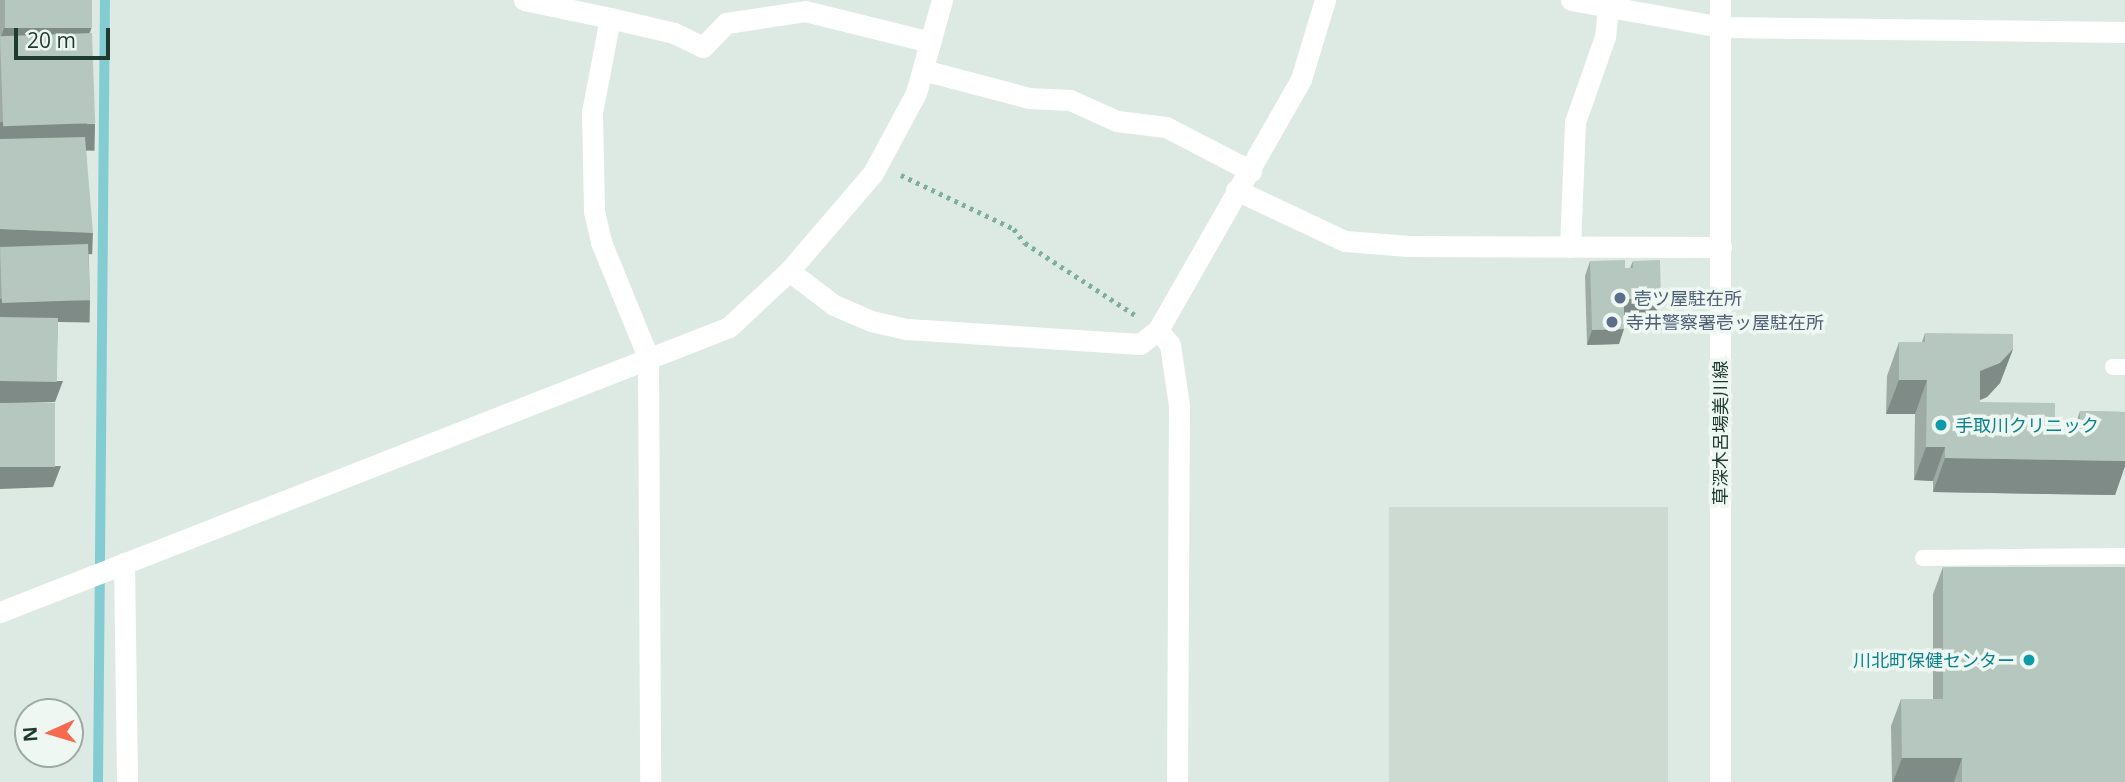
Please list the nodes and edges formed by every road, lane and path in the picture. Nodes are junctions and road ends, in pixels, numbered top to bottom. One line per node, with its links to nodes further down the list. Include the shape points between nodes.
1 (524, 0): 8 (street)
2 (942, 0): 11 (street)
3 (1325, 0): 14 (street, via 1301,79)
4 (1571, 0): 7 (street)
5 (1720, 0): 9 (street, 草深木呂場美川線)
6 (805, 6): 8 (street, via 726,23 703,47 674,33); 11 (street)
7 (1608, 6): 9 (street); 16 (street, via 1605,37 1575,122)
8 (610, 18): 20 (street, via 592,112 594,211 601,242)
9 (1721, 27): 10 (street); 17 (street, 草深木呂場美川線)
10 (2125, 32)
11 (930, 43): 12 (street)
12 (922, 70): 13 (street, via 916,93); 14 (street, via 1029,98 1070,100 1117,121 1166,127)
13 (878, 164): 18 (street); 19 (path, via 1014,229 1025,243)
14 (1251, 171): 15 (street)
15 (1236, 190): 16 (street, via 1345,241); 19 (street)
16 (1570, 247): 17 (street)
17 (1721, 247): 28 (street, 草深木呂場美川線)
18 (789, 271): 19 (street, via 834,305 871,321 907,328 1118,345 1140,344); 20 (street, via 729,327)
19 (1158, 330): 27 (street, via 1170,345 1179,405)
20 (648, 357): 23 (street); 26 (street)
21 (2125, 556): 22 (lane)
22 (1923, 558)
23 (124, 563): 24 (street); 25 (street)
24 (0, 612)
25 (127, 782)
26 (650, 782)
27 (1177, 782)
28 (1720, 782)

